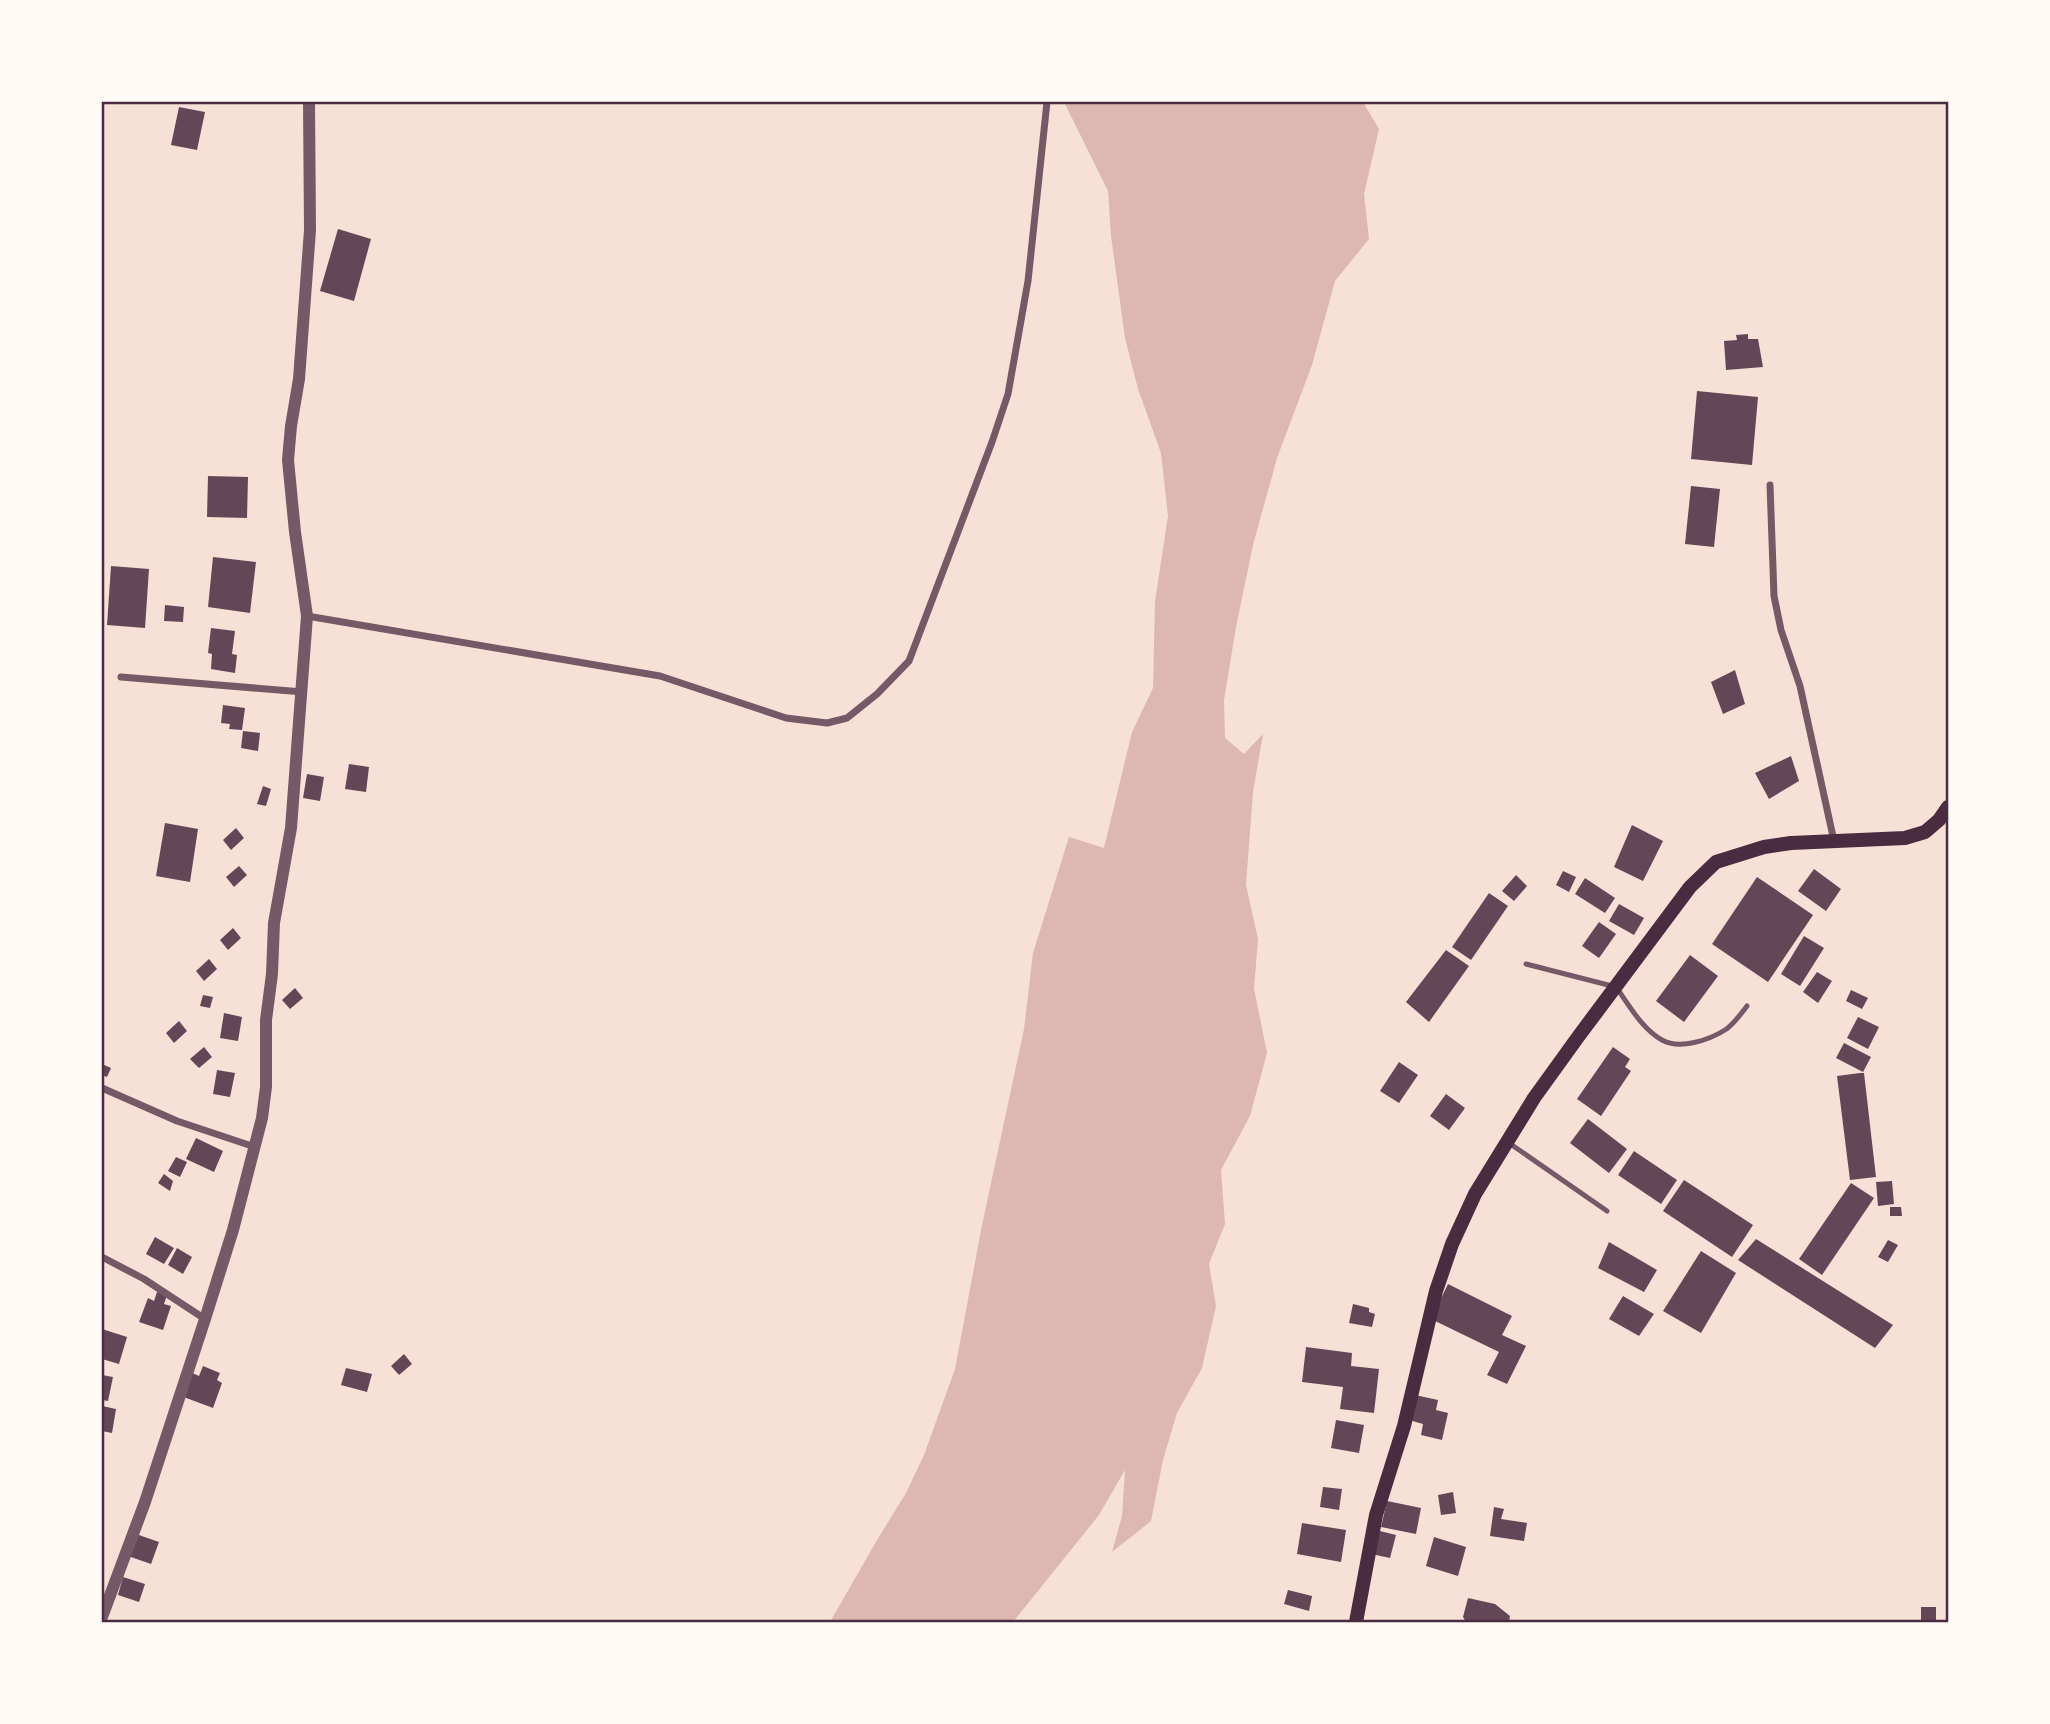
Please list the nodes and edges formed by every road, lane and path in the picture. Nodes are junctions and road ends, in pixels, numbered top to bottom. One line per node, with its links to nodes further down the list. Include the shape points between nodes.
1 (309, 102): 4 (street, via 309,242 288,460)
2 (1047, 102): 4 (street, via 1028,281 1008,394 909,661 847,718 827,723 786,718 660,676)
3 (1770, 485): 8 (street, via 1774,596 1800,686)
4 (307, 616): 6 (street)
5 (121, 677): 6 (street)
6 (303, 692): 14 (street, via 291,828 274,923 265,1097)
7 (1948, 807): 8 (main road, via 1925,832 1905,838)
8 (1834, 841): 10 (main road, via 1765,847 1716,862 1690,887)
9 (1526, 964): 10 (lane)
10 (1616, 987): 11 (lane, via 1637,1017 1672,1044 1686,1044 1726,1030); 13 (main road, via 1534,1098)
11 (1748, 1006)
12 (102, 1088): 14 (street, via 177,1121)
13 (1508, 1143): 15 (lane); 19 (main road, via 1475,1194 1436,1292 1404,1426 1376,1515)
14 (255, 1147): 17 (street)
15 (1607, 1211)
16 (102, 1257): 17 (street)
17 (205, 1319): 18 (street)
18 (102, 1617)
19 (1356, 1622)

